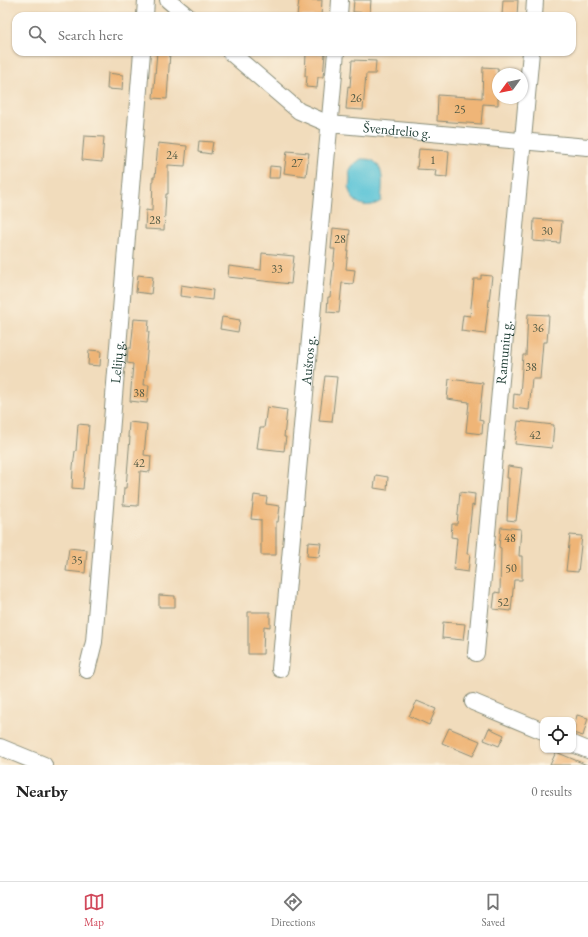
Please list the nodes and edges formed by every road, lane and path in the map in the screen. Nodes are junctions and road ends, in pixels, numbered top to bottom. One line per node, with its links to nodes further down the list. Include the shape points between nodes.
1 (146, 0): 5 (street)
2 (168, 0): 6 (street)
3 (340, 0): 7 (street)
4 (535, 0): 8 (street)
5 (145, 12)
6 (182, 12)
7 (339, 12)
8 (534, 12)
9 (142, 56): 18 (street, Lelijų g., via 94,642)
10 (235, 56): 13 (street, Švendrelio g., via 299,111)
11 (336, 56): 13 (street, Aušros g.)
12 (531, 56): 14 (street, Ramunių g.)
13 (329, 124): 14 (street, Švendrelio g.); 17 (street, Aušros g.)
14 (523, 142): 15 (street, Švendrelio g.); 16 (street, Ramunių g.)
15 (588, 147)
16 (476, 653)
17 (280, 669)
18 (86, 670)
19 (473, 702): 20 (street)
20 (540, 730)
21 (576, 745): 23 (street)
22 (0, 747): 24 (street)
23 (588, 750)
24 (44, 765)

